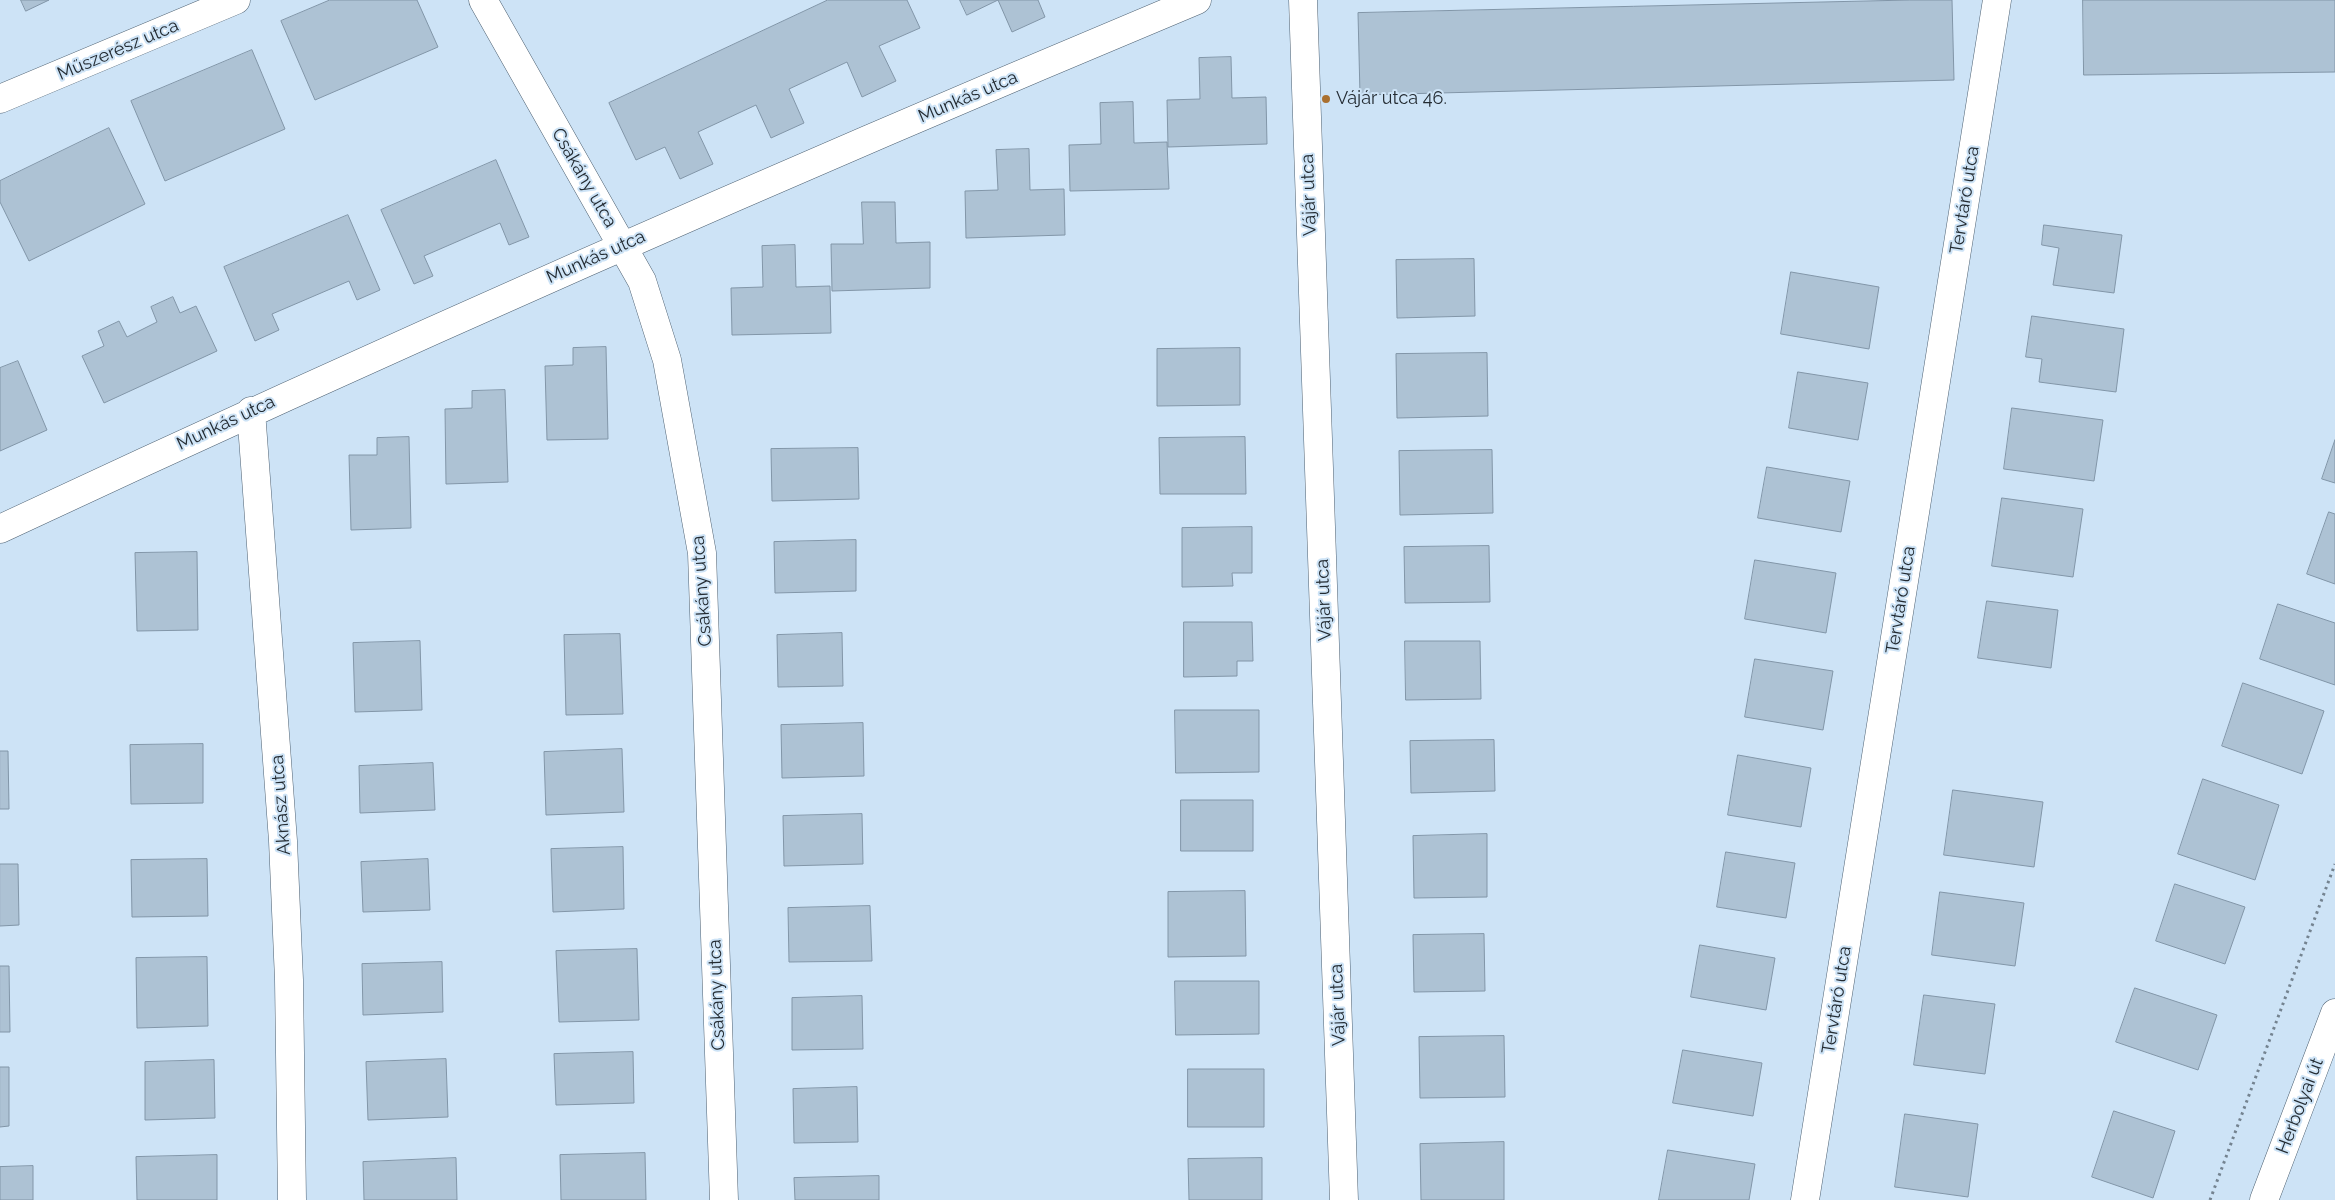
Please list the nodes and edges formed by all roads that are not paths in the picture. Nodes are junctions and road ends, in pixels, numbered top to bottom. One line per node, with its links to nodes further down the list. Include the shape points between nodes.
1 (236, 0): 6 (street, Műszerész utca)
2 (483, 0): 7 (street, Csákány utca)
3 (1197, 0): 7 (street, Munkás utca)
4 (1303, 0): 13 (street, Vájár utca)
5 (1997, 0): 14 (street, Tervtáró utca)
6 (0, 99)
7 (622, 245): 8 (street, Munkás utca); 12 (street, Csákány utca, via 642,281 666,360 702,553)
8 (252, 411): 9 (street, Munkás utca); 11 (street, Aknász utca, via 284,841)
9 (0, 529)
10 (2335, 1013): 15 (street, Herbolyai út)
11 (292, 1200)
12 (724, 1200)
13 (1344, 1200)
14 (1805, 1200)
15 (2264, 1200)

